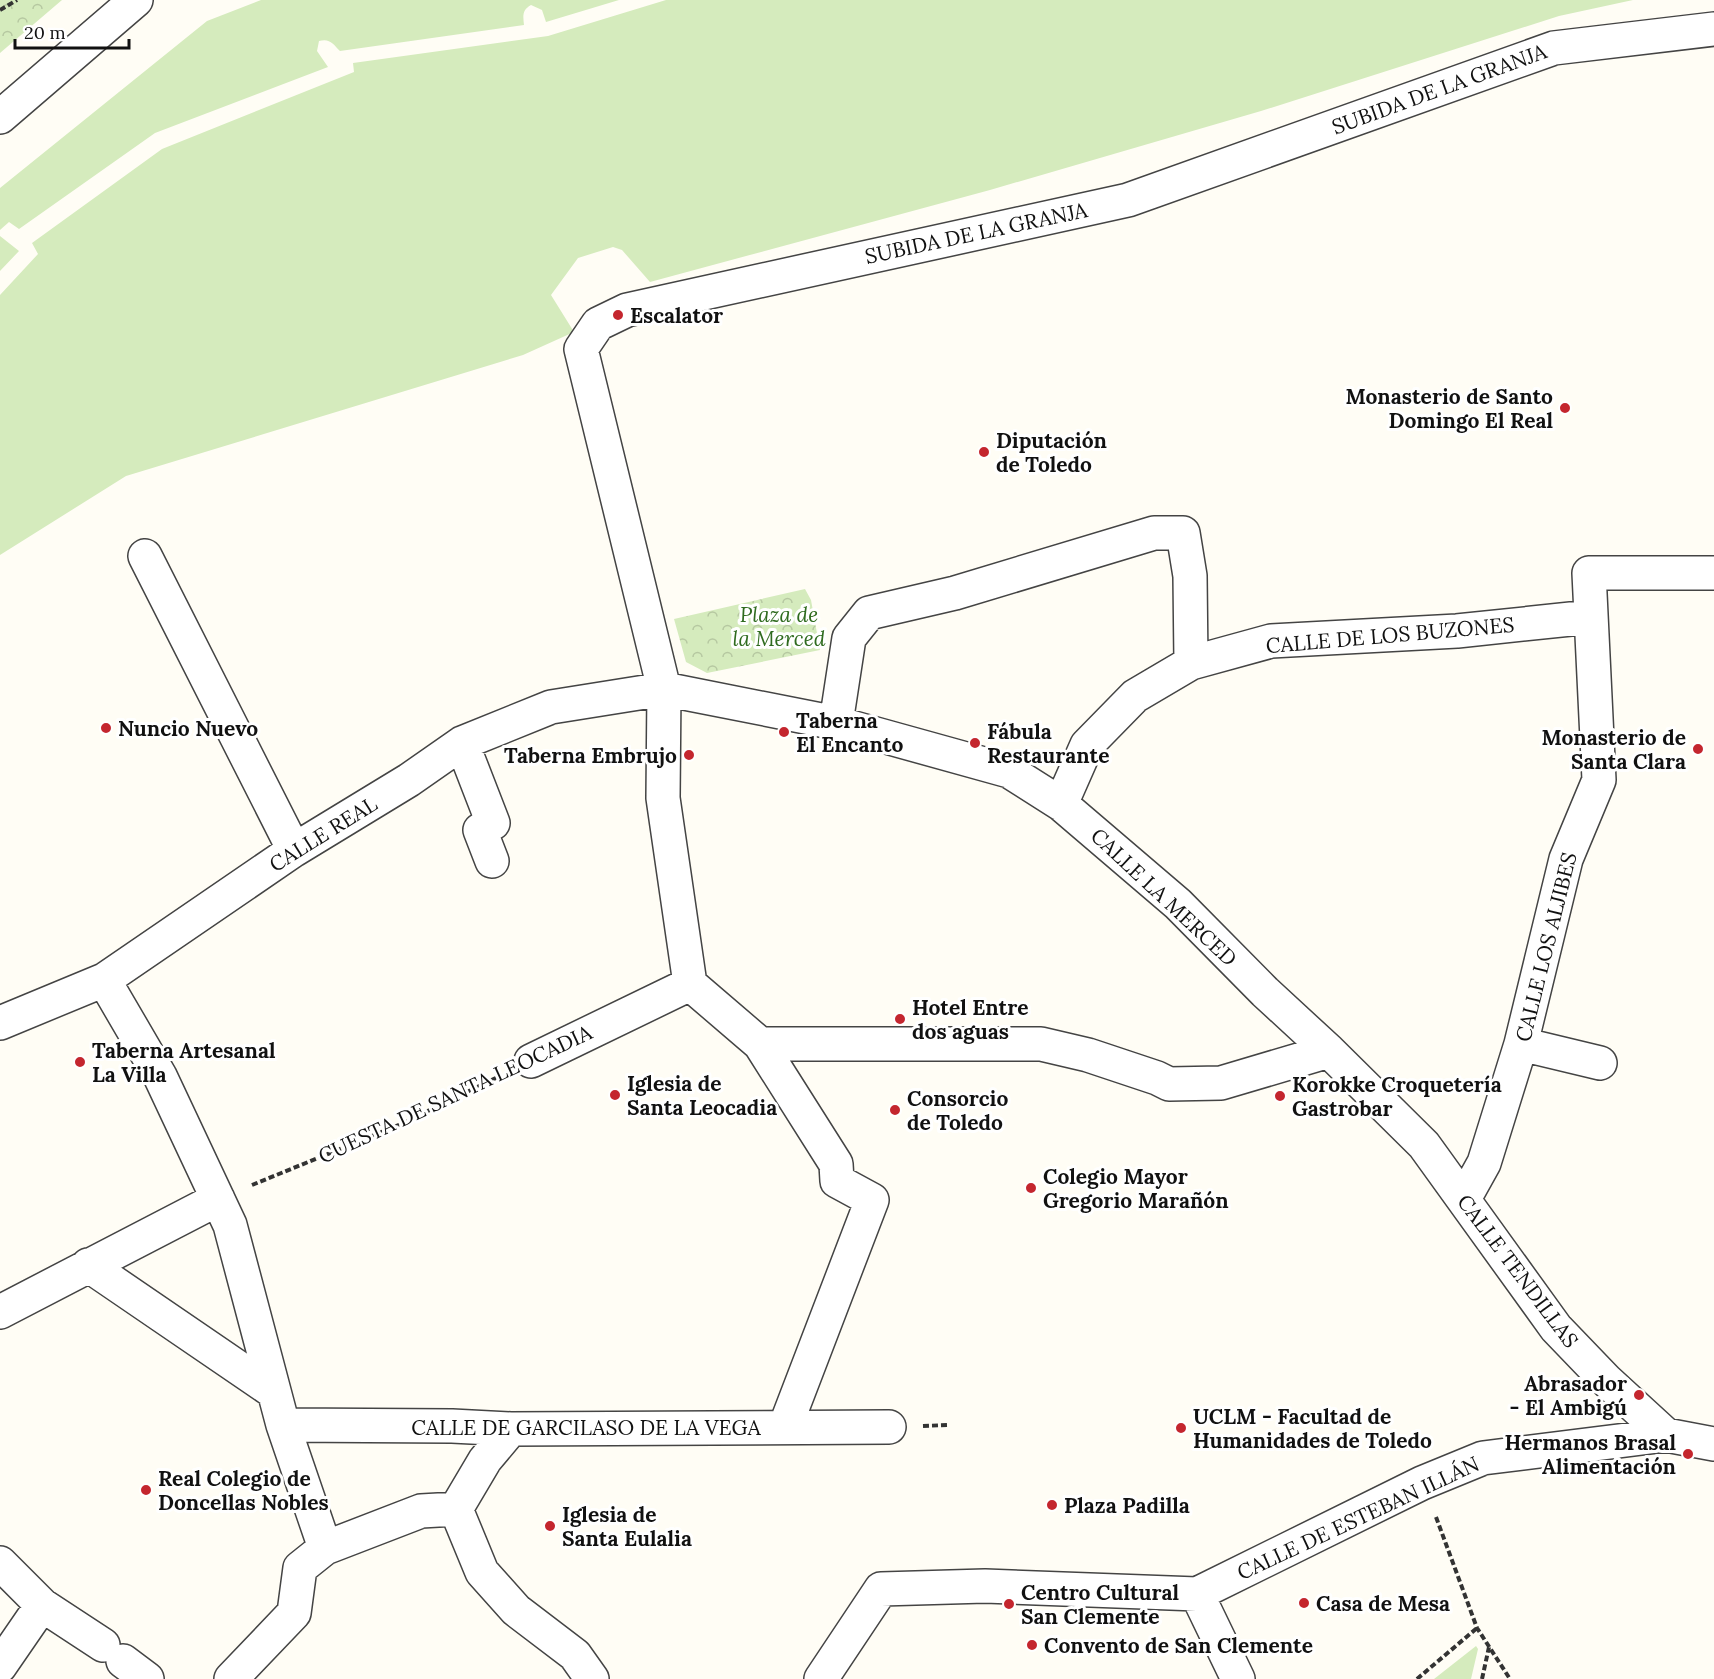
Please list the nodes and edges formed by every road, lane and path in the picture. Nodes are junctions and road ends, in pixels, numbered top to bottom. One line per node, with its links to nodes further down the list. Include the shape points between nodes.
1 (17, 0): 3 (path)
2 (136, 0): 5 (street)
3 (0, 10)
4 (1714, 29): 10 (street, SUBIDA DE LA GRANJA, via 1554,48 1128,200 627,310 598,324 581,349)
5 (0, 117)
6 (145, 556): 14 (street)
7 (1714, 573): 8 (street, CALLE LOS ALJIBES, via 1589,573)
8 (1590, 617): 9 (street, CALLE DE LOS BUZONES, via 1457,631 1271,641); 20 (street, CALLE LOS ALJIBES, via 1599,780 1566,859)
9 (1191, 663): 11 (street, via 1190,576 1183,533 1154,533 955,593 869,613 849,638); 13 (street, CALLE DE LOS BUZONES, via 1135,696 1087,745)
10 (664, 689): 11 (street); 12 (street, CALLE REAL, via 552,707); 17 (street, SUBIDA DE LA GRANJA, via 663,798)
11 (836, 723): 13 (street, CALLE LA MERCED, via 1009,771)
12 (462, 743): 14 (street, CALLE REAL); 15 (street, via 493,823 480,830)
13 (1061, 804): 21 (street, CALLE LA MERCED, via 1178,904)
14 (294, 850): 16 (street, CALLE REAL)
15 (492, 861)
16 (104, 980): 18 (street, CALLE REAL); 24 (street, via 160,1076)
17 (698, 991): 19 (street); 22 (street, CUESTA DE SANTA LEOCADIA)
18 (0, 1023)
19 (760, 1044): 21 (street, via 1041,1044 1088,1055 1169,1084 1221,1083); 30 (street, via 836,1164 837,1181 872,1200)
20 (1521, 1044): 23 (street); 25 (street, CALLE LOS ALJIBES, via 1484,1163)
21 (1329, 1051): 25 (street, CALLE TENDILLAS, via 1424,1145)
22 (531, 1061): 24 (path, CUESTA DE SANTA LEOCADIA, via 401,1124)
23 (1600, 1063)
24 (218, 1199): 26 (street); 28 (street, via 230,1225)
25 (1464, 1199): 33 (street, CALLE TENDILLAS, via 1556,1329)
26 (88, 1265): 27 (street); 28 (street)
27 (0, 1312)
28 (274, 1392): 29 (street)
29 (283, 1425): 32 (street, CALLE DE GARCILASO DE LA VEGA); 37 (street)
30 (785, 1427): 31 (street, CALLE DE GARCILASO DE LA VEGA); 32 (street, CALLE DE GARCILASO DE LA VEGA)
31 (889, 1427)
32 (512, 1429): 36 (street, via 485,1460)
33 (1666, 1435): 34 (street); 35 (street, CALLE DE ESTEBAN ILLÁN, via 1484,1458)
34 (1714, 1444)
35 (1422, 1483): 39 (street, CALLE DE ESTEBAN ILLÁN); 41 (path)
36 (456, 1509): 37 (street, via 421,1511); 46 (street, via 482,1572 516,1610 575,1654)
37 (325, 1548): 45 (street, via 300,1568 294,1613)
38 (0, 1563): 40 (street)
39 (1197, 1594): 47 (street, via 985,1586 881,1589); 48 (street)
40 (42, 1605): 43 (street); 44 (street)
41 (1477, 1628): 42 (path); 49 (path)
42 (1489, 1646): 50 (path); 51 (path)
43 (124, 1662)
44 (0, 1666)
45 (231, 1679)
46 (592, 1679)
47 (821, 1679)
48 (1238, 1679)
49 (1418, 1679)
50 (1482, 1679)
51 (1510, 1679)

